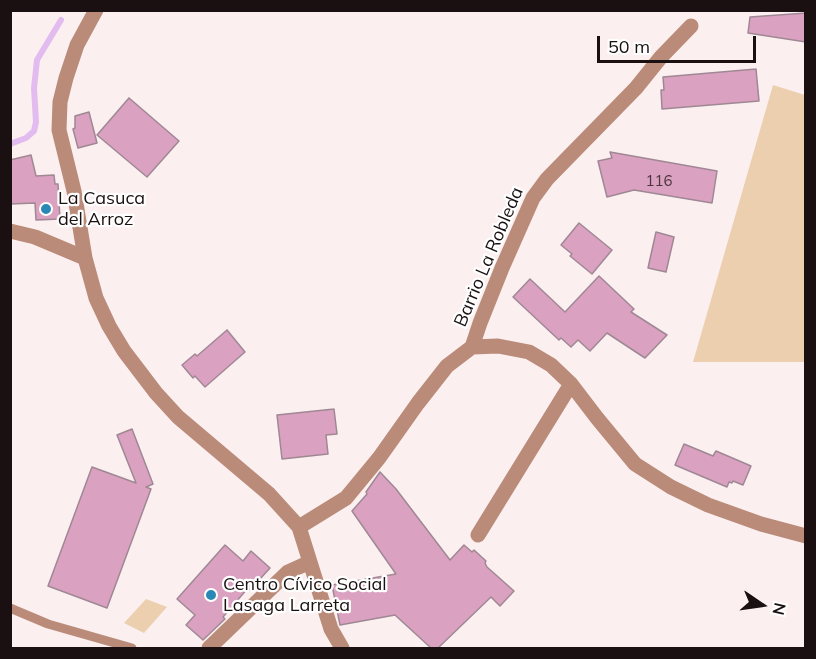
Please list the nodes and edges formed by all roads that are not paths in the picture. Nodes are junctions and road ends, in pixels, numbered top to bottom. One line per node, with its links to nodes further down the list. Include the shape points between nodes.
1 (96, 10): 4 (street, via 77,45 60,102 59,130)
2 (691, 26): 5 (street, Barrio La Robleda, via 533,198 498,276)
3 (10, 231): 4 (street)
4 (85, 258): 7 (street, via 109,327 156,393 178,417 270,494)
5 (472, 348): 6 (street, Barrio La Robleda, via 498,346 529,352); 7 (street, Barrio La Robleda, via 447,366 346,498)
6 (571, 384): 8 (street); 9 (street, Barrio La Robleda, via 635,464 708,505)
7 (299, 527): 10 (street)
8 (478, 535)
9 (806, 536)
10 (310, 562): 13 (street, via 288,572); 14 (street, via 331,629)
11 (10, 608): 12 (lane, via 48,624)
12 (132, 648)
13 (209, 648)
14 (342, 648)

